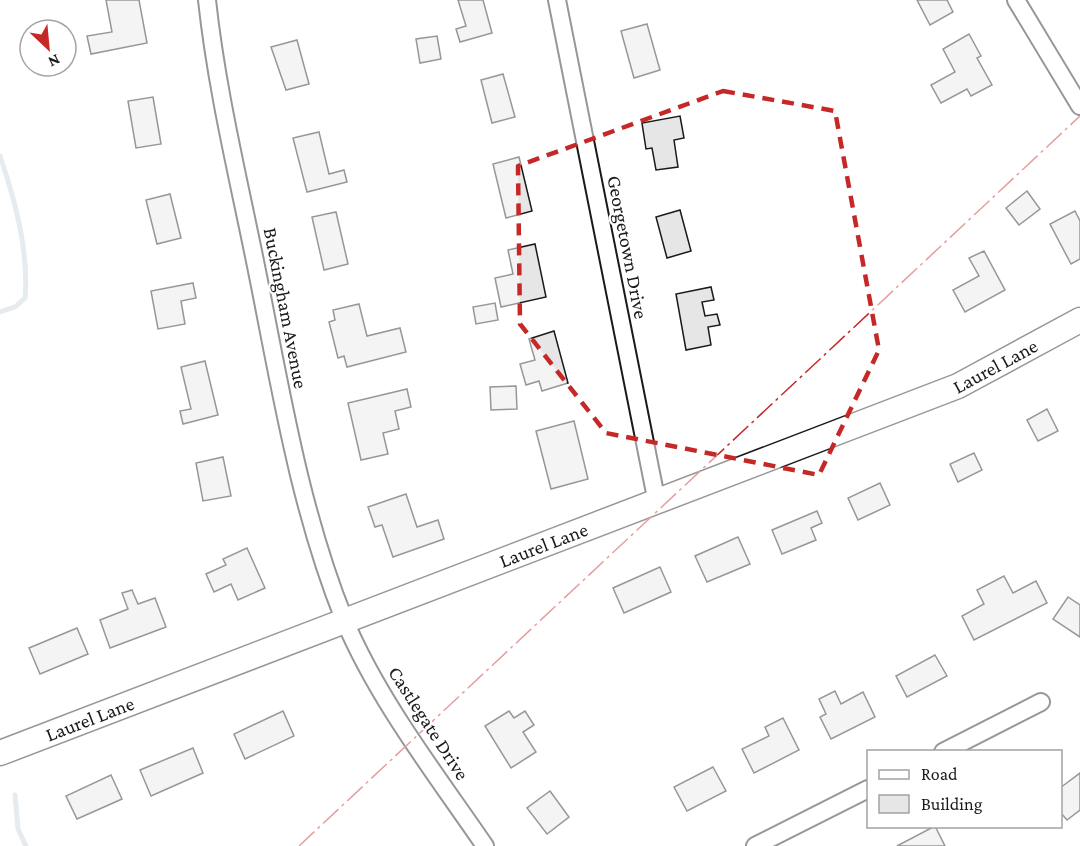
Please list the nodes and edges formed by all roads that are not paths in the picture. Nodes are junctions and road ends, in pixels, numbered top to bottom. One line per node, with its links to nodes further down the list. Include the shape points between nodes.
1 (207, 0): 7 (street, Buckingham Avenue, via 215,62 284,405 312,524)
2 (557, 0): 6 (street, Georgetown Drive)
3 (1016, 0): 4 (street)
4 (1080, 106)
5 (1080, 320): 6 (street, Laurel Lane, via 958,386)
6 (657, 503): 7 (street, Laurel Lane)
7 (345, 619): 10 (street, Laurel Lane); 12 (street, Castlegate Drive, via 374,678)
8 (1041, 702): 9 (street)
9 (947, 750)
10 (0, 753)
11 (867, 790): 13 (street)
12 (484, 846)
13 (755, 846)

